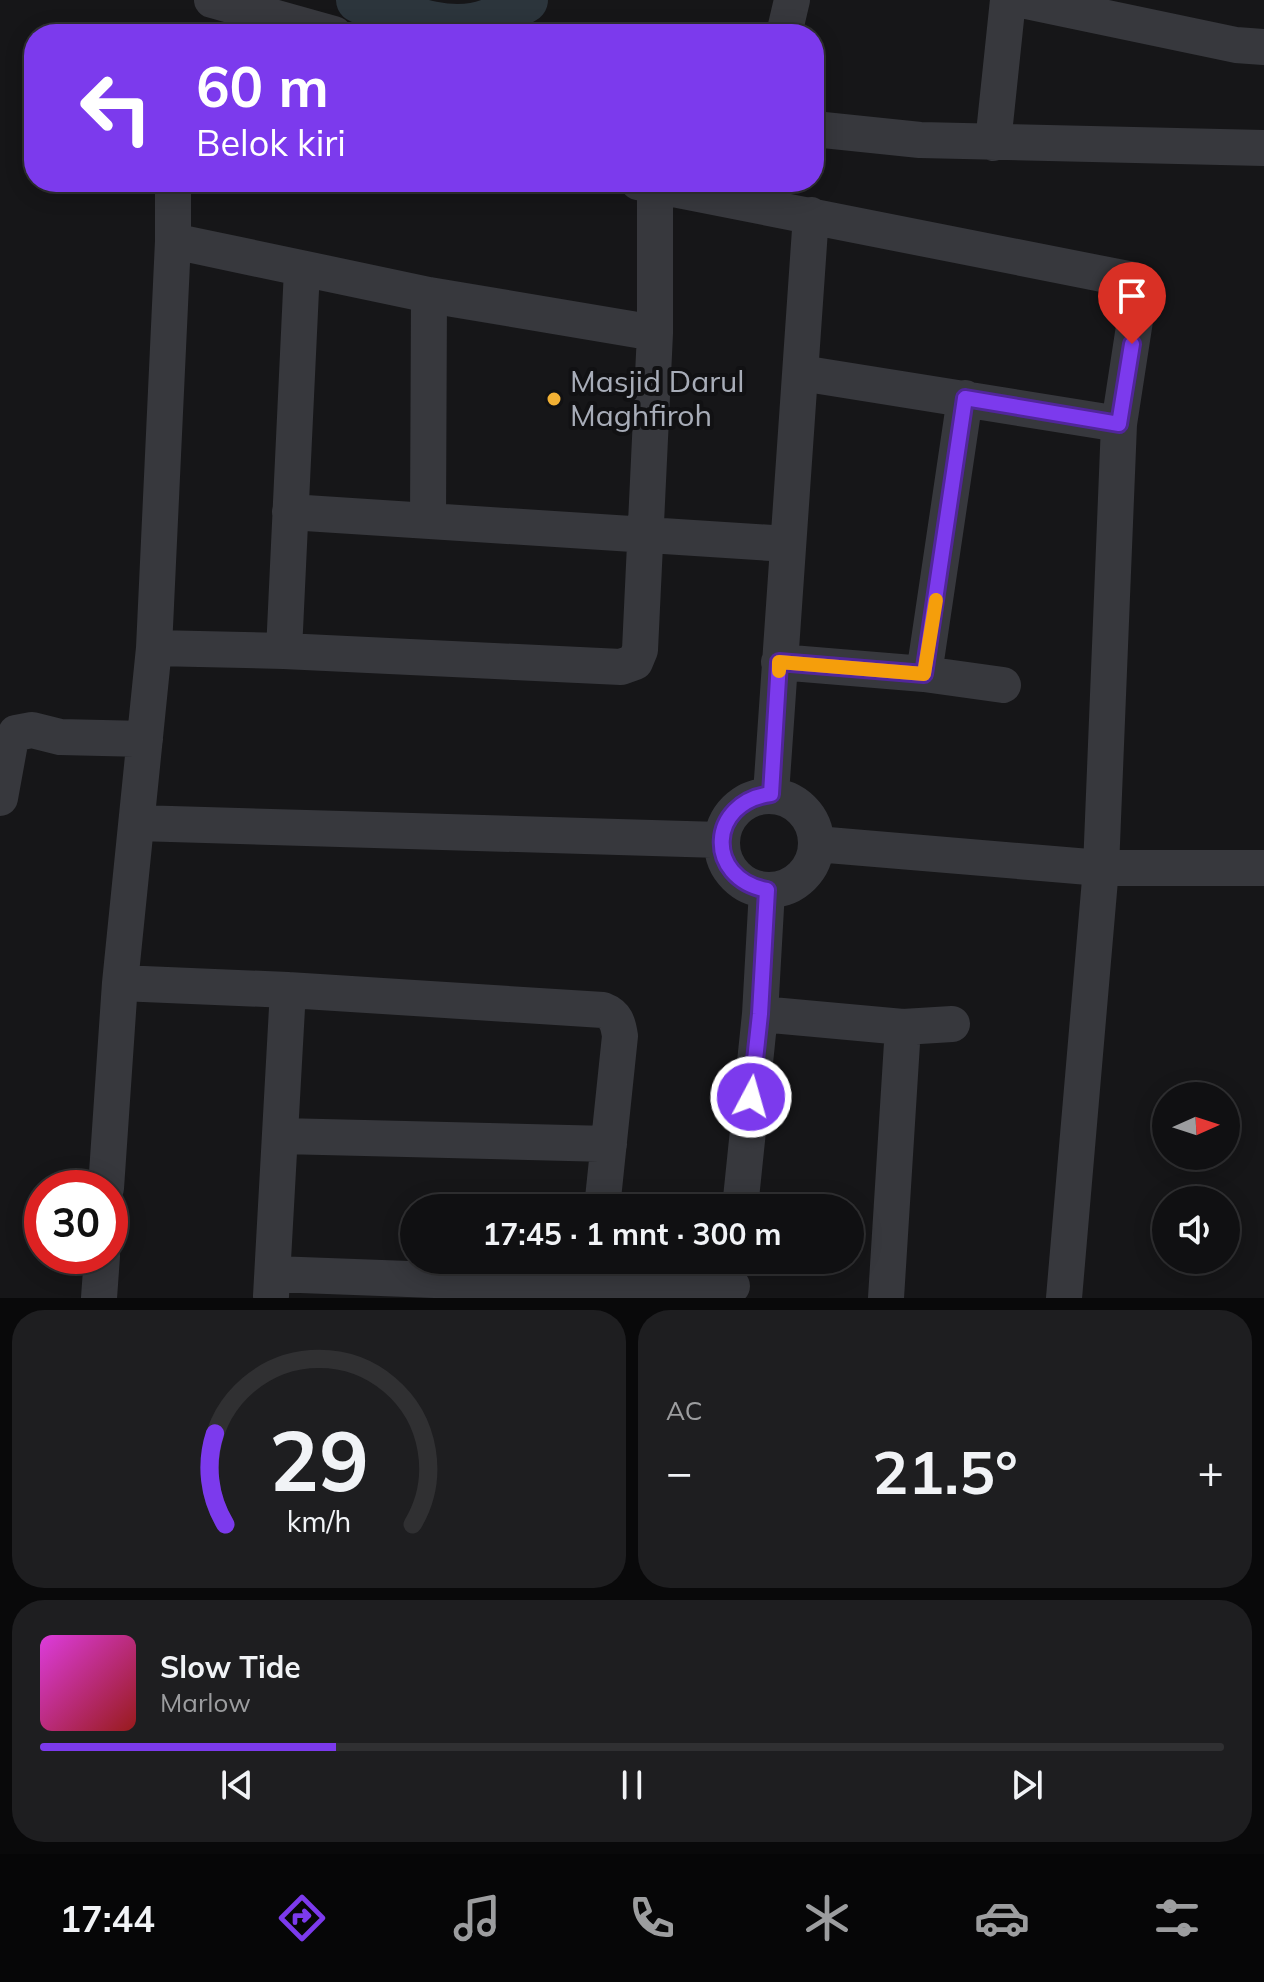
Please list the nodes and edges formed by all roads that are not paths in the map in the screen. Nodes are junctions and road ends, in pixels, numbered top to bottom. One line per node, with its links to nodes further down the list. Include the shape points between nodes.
1 (212, 0): 5 (street)
2 (792, 0): 7 (street)
3 (1008, 0): 10 (street)
4 (1021, 0): 8 (street)
5 (276, 9): 6 (street)
6 (311, 24)
7 (786, 24)
8 (1264, 47)
9 (824, 130): 10 (street)
10 (993, 143): 11 (street)
11 (1264, 148)
12 (173, 192): 16 (street)
13 (649, 192): 19 (street)
14 (695, 192): 15 (street)
15 (811, 215): 20 (street); 22 (street, via 1136,282 1140,291)
16 (173, 241): 17 (street); 27 (street)
17 (302, 269): 18 (street); 23 (street)
18 (429, 295): 19 (street); 24 (street)
19 (655, 333): 25 (street)
20 (801, 373): 21 (street); 26 (street)
21 (965, 398): 22 (street); 30 (street)
22 (1119, 424): 38 (street)
23 (290, 512): 24 (street); 28 (street)
24 (428, 520): 25 (street)
25 (647, 534): 26 (street); 28 (street, via 640,650 628,666)
26 (787, 544): 29 (street)
27 (154, 648): 28 (street); 32 (street)
28 (284, 651)
29 (779, 662): 30 (street); 33 (street)
30 (924, 674): 31 (street)
31 (1003, 685)
32 (145, 739): 34 (street, via 16,733); 35 (street)
33 (771, 794): 36 (street, via 741,804); 37 (street, via 785,797 808,816)
34 (0, 798)
35 (137, 823): 36 (street); 41 (street)
36 (720, 840): 40 (street, via 731,872 753,888)
37 (816, 844): 38 (street); 40 (street, via 813,859 795,883)
38 (1101, 868): 39 (street); 59 (street)
39 (1264, 868)
40 (767, 890): 43 (street)
41 (120, 983): 42 (street); 48 (street)
42 (288, 990): 46 (street); 47 (street, via 610,1013 620,1036)
43 (760, 1014): 45 (street); 50 (street)
44 (952, 1024): 45 (street)
45 (903, 1027): 58 (street)
46 (281, 1136): 47 (street); 55 (street)
47 (609, 1144): 49 (street)
48 (107, 1170)
49 (604, 1194)
50 (741, 1194)
51 (101, 1274): 57 (street)
52 (583, 1274): 56 (street)
53 (613, 1274): 54 (street)
54 (732, 1281)
55 (272, 1286): 56 (street)
56 (400, 1288)
57 (99, 1298)
58 (886, 1298)
59 (1064, 1298)

